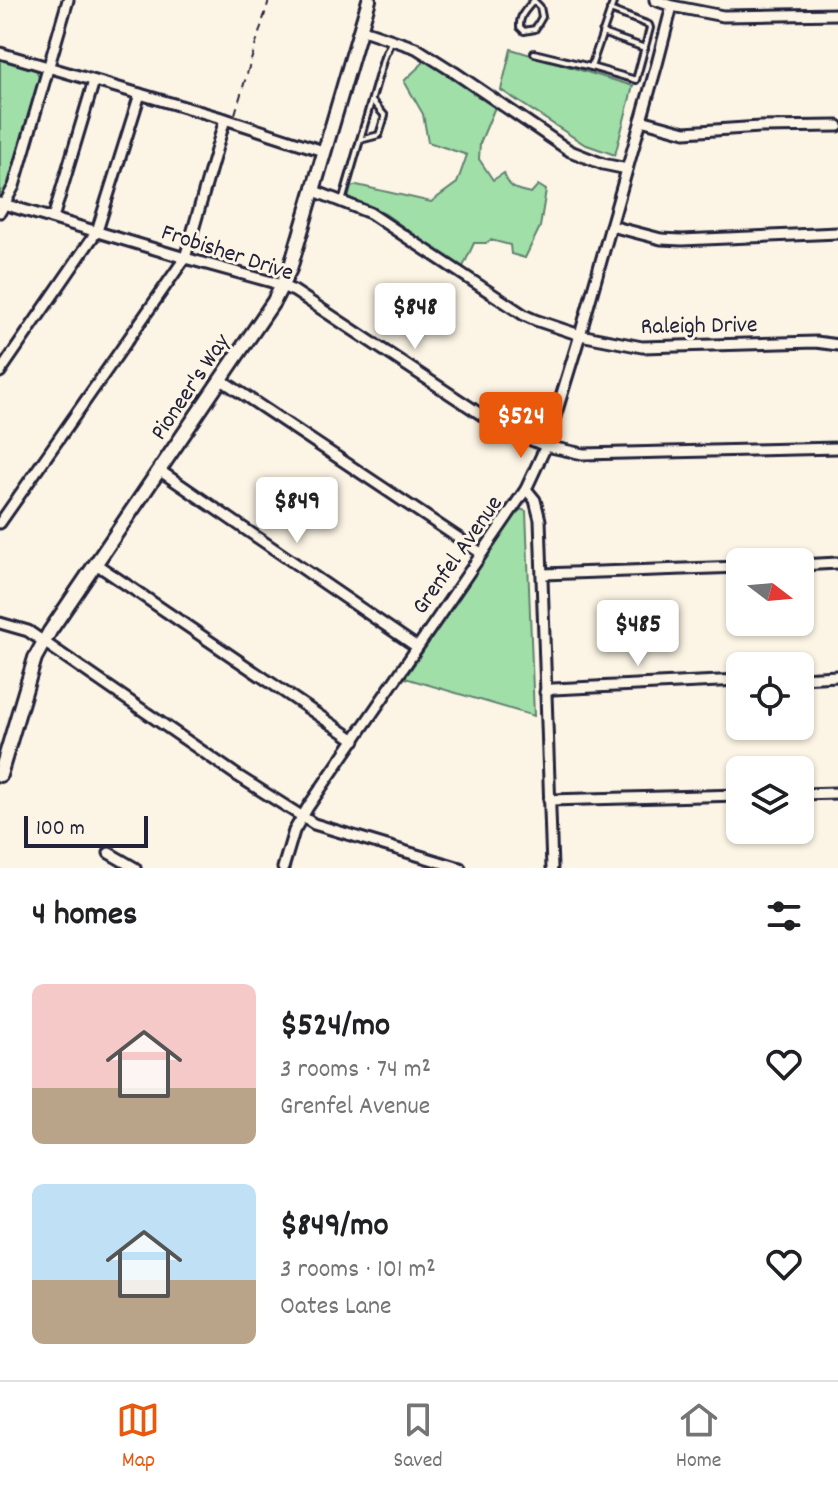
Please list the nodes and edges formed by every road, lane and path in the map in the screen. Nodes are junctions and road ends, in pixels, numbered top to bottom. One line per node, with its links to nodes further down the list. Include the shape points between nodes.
1 (68, 0): 17 (street)
2 (269, 0): 22 (path)
3 (369, 0): 11 (main road, Pioneer's Way)
4 (534, 0): 4 (lane, via 519,20 524,31 535,29 542,17)
5 (614, 0): 9 (lane)
6 (655, 0): 8 (street)
7 (689, 5): 8 (street); 10 (street, via 723,16)
8 (672, 6): 23 (street, Grenfel Avenue)
9 (610, 10): 12 (lane); 14 (lane, via 649,25)
10 (838, 14)
11 (360, 29): 13 (street); 26 (main road, Pioneer's Way)
12 (602, 33): 14 (lane); 18 (lane)
13 (392, 40): 21 (lane); 27 (street, via 416,48 570,151)
14 (645, 48): 18 (lane, via 636,80)
15 (0, 53): 17 (street)
16 (534, 53): 18 (lane)
17 (48, 67): 19 (street); 30 (street, via 14,186)
18 (591, 67)
19 (94, 81): 20 (street); 31 (street)
20 (140, 94): 22 (street); 33 (street)
21 (372, 101): 25 (lane); 25 (lane, via 385,116 379,135)
22 (229, 120): 26 (street); 35 (street)
23 (641, 120): 24 (street, via 685,132); 27 (street, Grenfel Avenue)
24 (838, 126)
25 (360, 140): 29 (lane)
26 (323, 151): 28 (main road, Pioneer's Way)
27 (627, 169): 32 (street, Grenfel Avenue)
28 (312, 190): 29 (street, Raleigh Drive); 36 (main road, Pioneer's Way)
29 (342, 202): 37 (street, Raleigh Drive, via 370,213 524,315)
30 (2, 206): 31 (street, Frobisher Drive)
31 (53, 218): 33 (street, Frobisher Drive)
32 (611, 226): 34 (street, via 682,240); 37 (street, Grenfel Avenue)
33 (97, 231): 35 (street, Frobisher Drive); 39 (street)
34 (838, 233)
35 (185, 258): 36 (street, Frobisher Drive); 45 (street)
36 (281, 286): 40 (main road, Pioneer's Way); 41 (street, Frobisher Drive, via 500,427)
37 (580, 335): 38 (street, Raleigh Drive, via 642,347); 41 (street, Grenfel Avenue)
38 (838, 345)
39 (0, 372)
40 (220, 379): 43 (main road, Pioneer's Way); 46 (street)
41 (546, 446): 42 (street, Frobisher Drive, via 583,454); 44 (street, Grenfel Avenue)
42 (838, 448)
43 (159, 470): 48 (main road, Pioneer's Way); 54 (street)
44 (526, 489): 46 (street, Grenfel Avenue); 51 (street, via 540,520)
45 (0, 523)
46 (481, 553): 54 (street, Grenfel Avenue)
47 (838, 563): 49 (street)
48 (96, 564): 53 (main road, Pioneer's Way); 59 (street)
49 (814, 564)
50 (726, 567): 51 (street)
51 (543, 574): 58 (street)
52 (0, 623): 53 (street, via 28,631)
53 (43, 643): 60 (main road, Pioneer's Way); 65 (street)
54 (417, 647): 59 (street, Grenfel Avenue)
55 (838, 676): 56 (street)
56 (814, 677)
57 (726, 681): 58 (street)
58 (545, 692): 64 (street)
59 (355, 740): 65 (street, Grenfel Avenue)
60 (0, 775)
61 (838, 793): 62 (street)
62 (814, 794)
63 (726, 795): 64 (street)
64 (549, 800): 70 (street)
65 (302, 817): 68 (street, Grenfel Avenue); 69 (street)
66 (109, 853): 67 (street)
67 (135, 868)
68 (283, 868)
69 (460, 868)
70 (552, 868)

